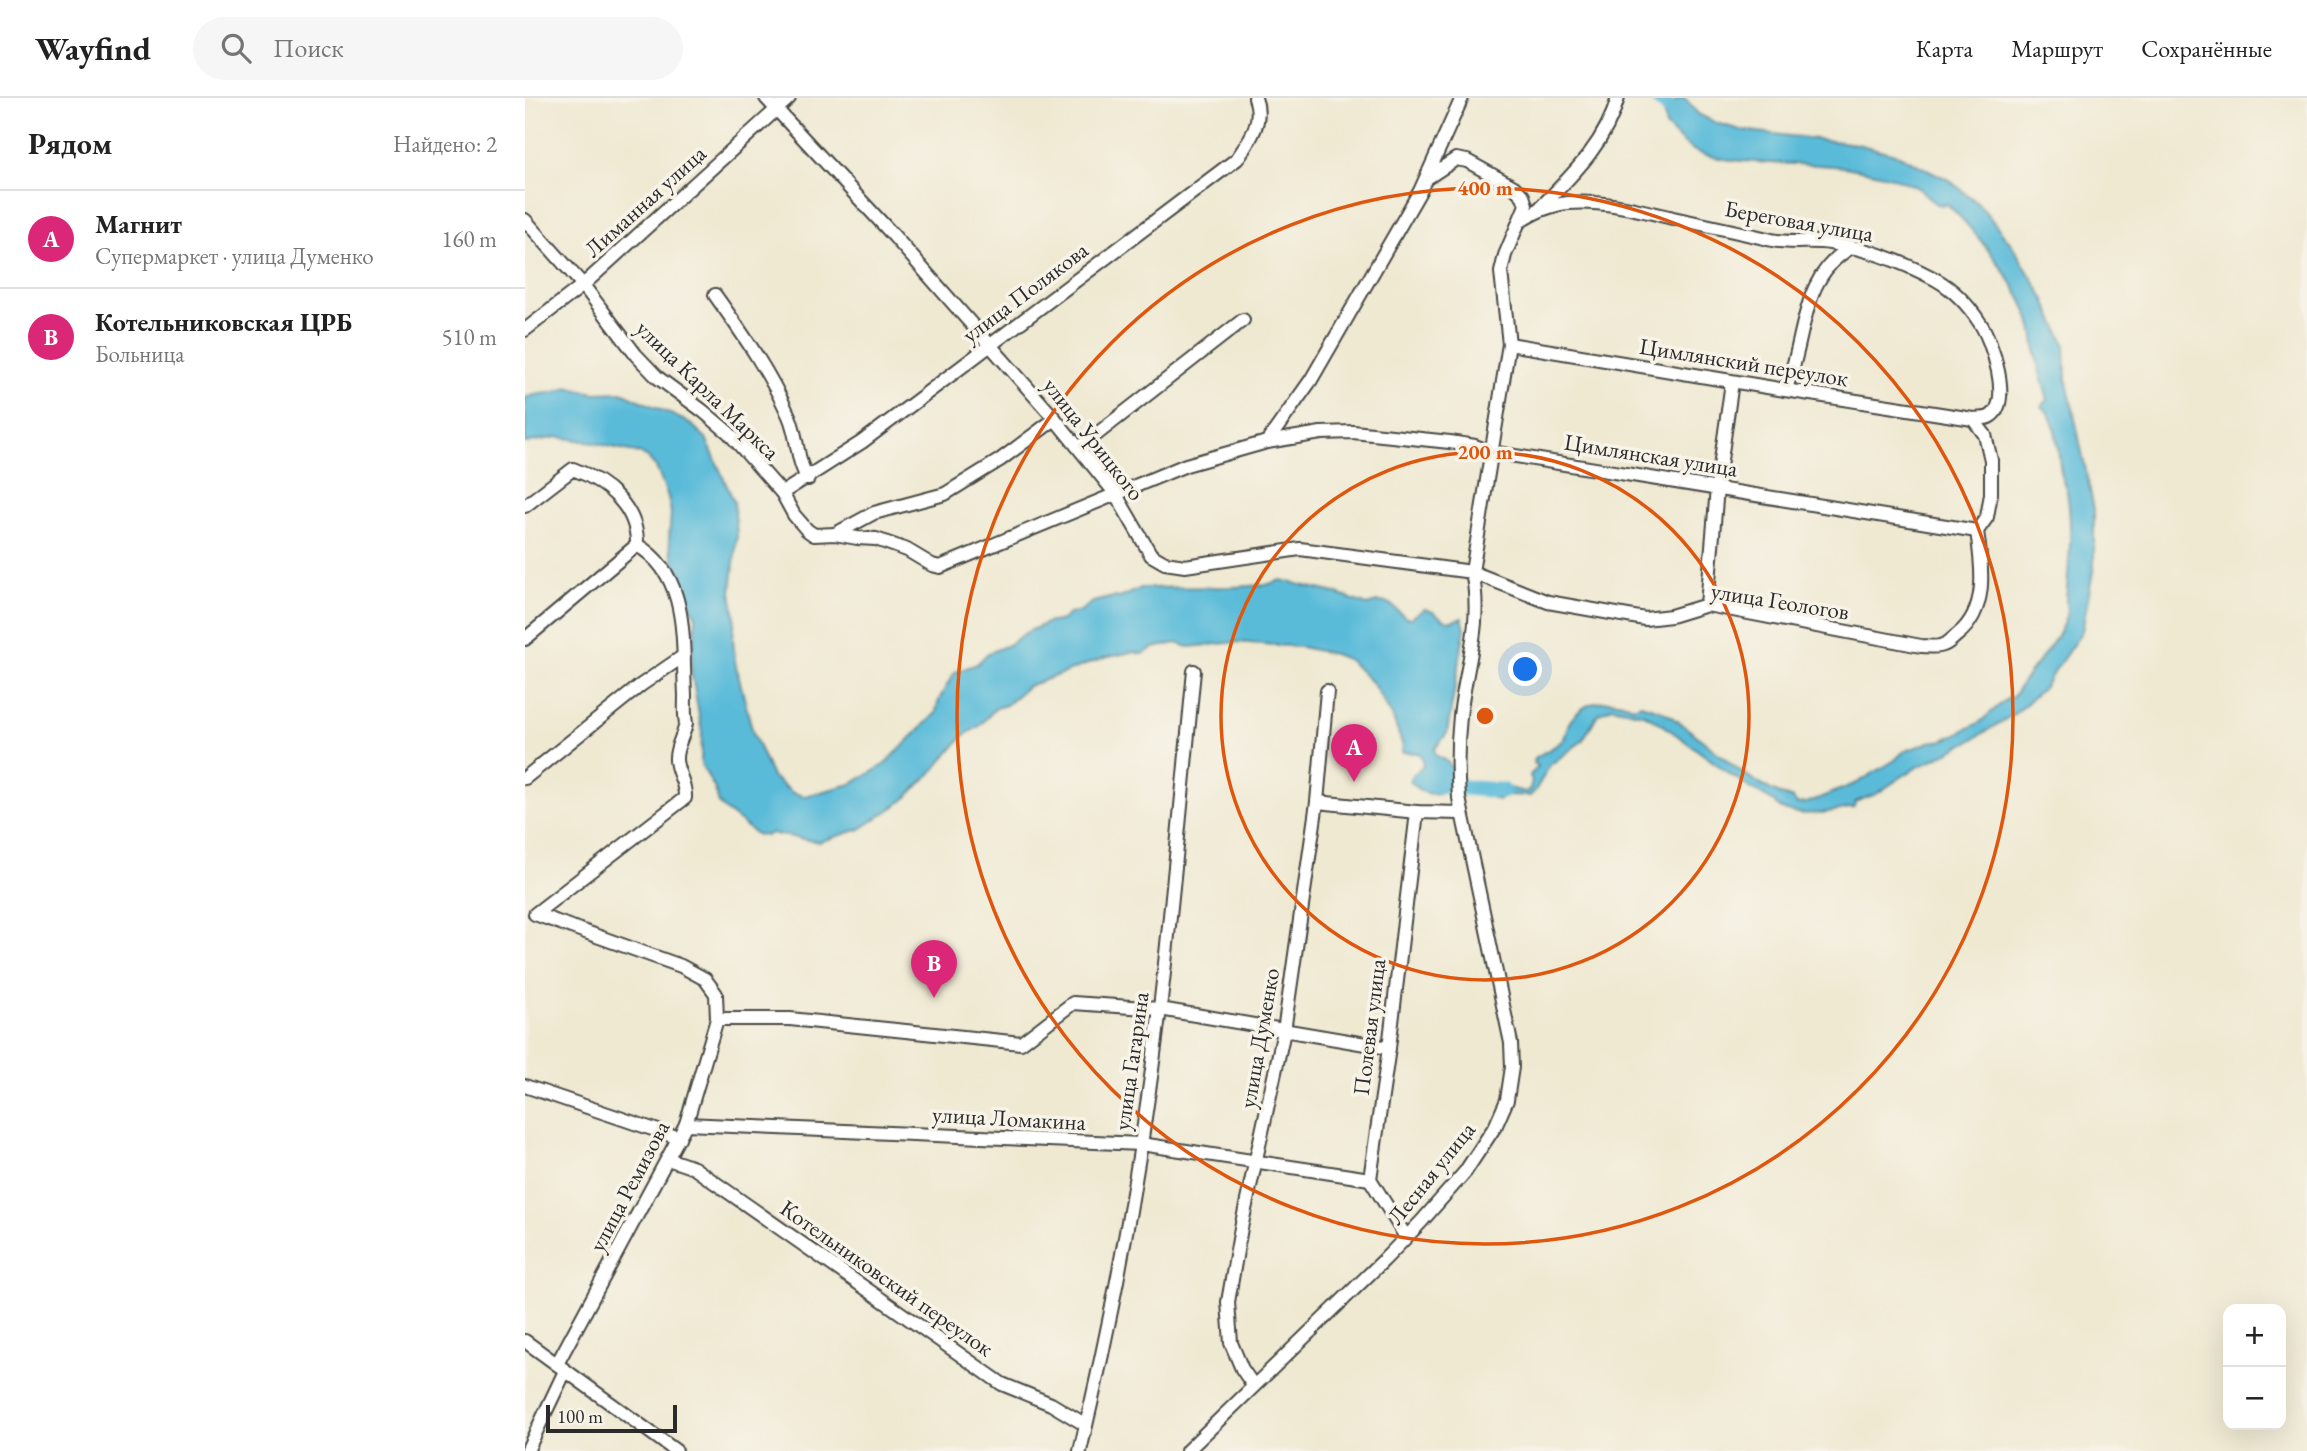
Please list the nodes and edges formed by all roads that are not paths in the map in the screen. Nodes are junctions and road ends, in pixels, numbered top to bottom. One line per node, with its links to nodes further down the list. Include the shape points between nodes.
1 (766, 98): 6 (street, улица Урицкого)
2 (789, 98): 6 (street, Лиманная улица)
3 (1255, 98): 16 (street, улица Полякова, via 1258,121 1237,159)
4 (1462, 98): 7 (street)
5 (1618, 98): 8 (street, via 1595,148)
6 (777, 109): 12 (street, Лиманная улица); 16 (street, улица Урицкого)
7 (1427, 178): 10 (street, via 1456,159 1467,161 1523,196 1526,205); 22 (street, via 1317,369)
8 (1538, 210): 10 (street, Береговая улица); 11 (street, Береговая улица, via 1569,203 1629,208 1780,241)
9 (525, 220): 12 (street, улица Карла Маркса)
10 (1519, 222): 17 (street, via 1501,272)
11 (1852, 247): 19 (street, via 1823,272 1801,328); 21 (street, Береговая улица, via 1936,279 1981,324 1996,360 1999,396 1988,418)
12 (583, 285): 15 (street, Лиманная улица); 27 (street, улица Карла Маркса, via 657,377 729,433)
13 (715, 295): 25 (street, via 775,386)
14 (1243, 320): 23 (street)
15 (525, 330)
16 (991, 344): 20 (street, улица Урицкого); 25 (street, улица Полякова)
17 (1509, 344): 18 (street, Цимлянский переулок); 24 (street)
18 (1732, 382): 19 (street, Цимлянский переулок); 26 (street)
19 (1785, 390): 21 (street, Цимлянский переулок)
20 (1055, 419): 23 (street, улица Урицкого); 31 (street, via 945,494 874,513)
21 (1973, 419): 30 (street, via 1985,435 1991,460 1987,517)
22 (1267, 442): 24 (street, Цимлянская улица, via 1353,432 1450,442); 28 (street, Цимлянская улица, via 1186,465)
23 (1079, 448): 28 (street, улица Урицкого)
24 (1491, 452): 26 (street, Цимлянская улица); 33 (street)
25 (808, 479): 27 (street, улица Полякова)
26 (1717, 488): 30 (street, Цимлянская улица); 34 (street)
27 (782, 493): 31 (street, Цимлянская улица, via 807,530 814,535)
28 (1115, 493): 31 (street, Цимлянская улица, via 940,567 876,539); 33 (street, улица Урицкого, via 1151,555 1172,565 1300,549)
29 (525, 506): 32 (street, via 572,469 597,480 628,508 638,532)
30 (1977, 531): 34 (street, улица Геологов, via 1981,590 1962,631 1943,645 1921,646)
31 (835, 534)
32 (637, 545): 35 (street); 36 (street, via 656,559 678,597)
33 (1472, 572): 34 (street, улица Геологов, via 1548,602 1645,620); 42 (street, Лесная улица, via 1477,622 1460,716 1457,773)
34 (1707, 606)
35 (525, 639)
36 (682, 657): 39 (street); 43 (street, via 686,723 676,763 686,785 685,798)
37 (1194, 671): 44 (street, улица Гагарина)
38 (1327, 691): 40 (street, улица Думенко)
39 (525, 778)
40 (1317, 802): 41 (street); 46 (street, улица Думенко)
41 (1417, 812): 42 (street); 47 (street, Полевая улица)
42 (1461, 813): 55 (street, Лесная улица, via 1508,1025 1512,1054 1509,1090 1496,1125 1465,1172)
43 (530, 917): 45 (street, via 681,966 705,979 716,994)
44 (1160, 1009): 45 (street, via 1073,1003 1021,1044 790,1019); 46 (street); 51 (street, улица Гагарина)
45 (717, 1019): 49 (street, улица Ремизова)
46 (1284, 1031): 47 (street); 53 (street, улица Думенко)
47 (1389, 1048): 54 (street, Полевая улица)
48 (525, 1086): 50 (street)
49 (686, 1124): 50 (street, улица Ремизова); 51 (street, улица Ломакина)
50 (679, 1138): 52 (street, улица Ремизова)
51 (1141, 1144): 53 (street, улица Ломакина); 59 (street, улица Гагарина)
52 (668, 1160): 57 (street, улица Ремизова); 59 (street, Котельниковский переулок, via 694,1168 1002,1384 1051,1404)
53 (1257, 1160): 54 (street, улица Ломакина); 58 (street, улица Думенко, via 1228,1302 1231,1343)
54 (1370, 1179): 55 (street)
55 (1406, 1237): 58 (street, Лесная улица)
56 (525, 1341): 57 (street)
57 (561, 1367): 60 (street, улица Ремизова); 61 (street)
58 (1253, 1385): 63 (street, Лесная улица)
59 (1086, 1425): 62 (street, улица Гагарина)
60 (527, 1451)
61 (675, 1451)
62 (1080, 1451)
63 (1187, 1451)

